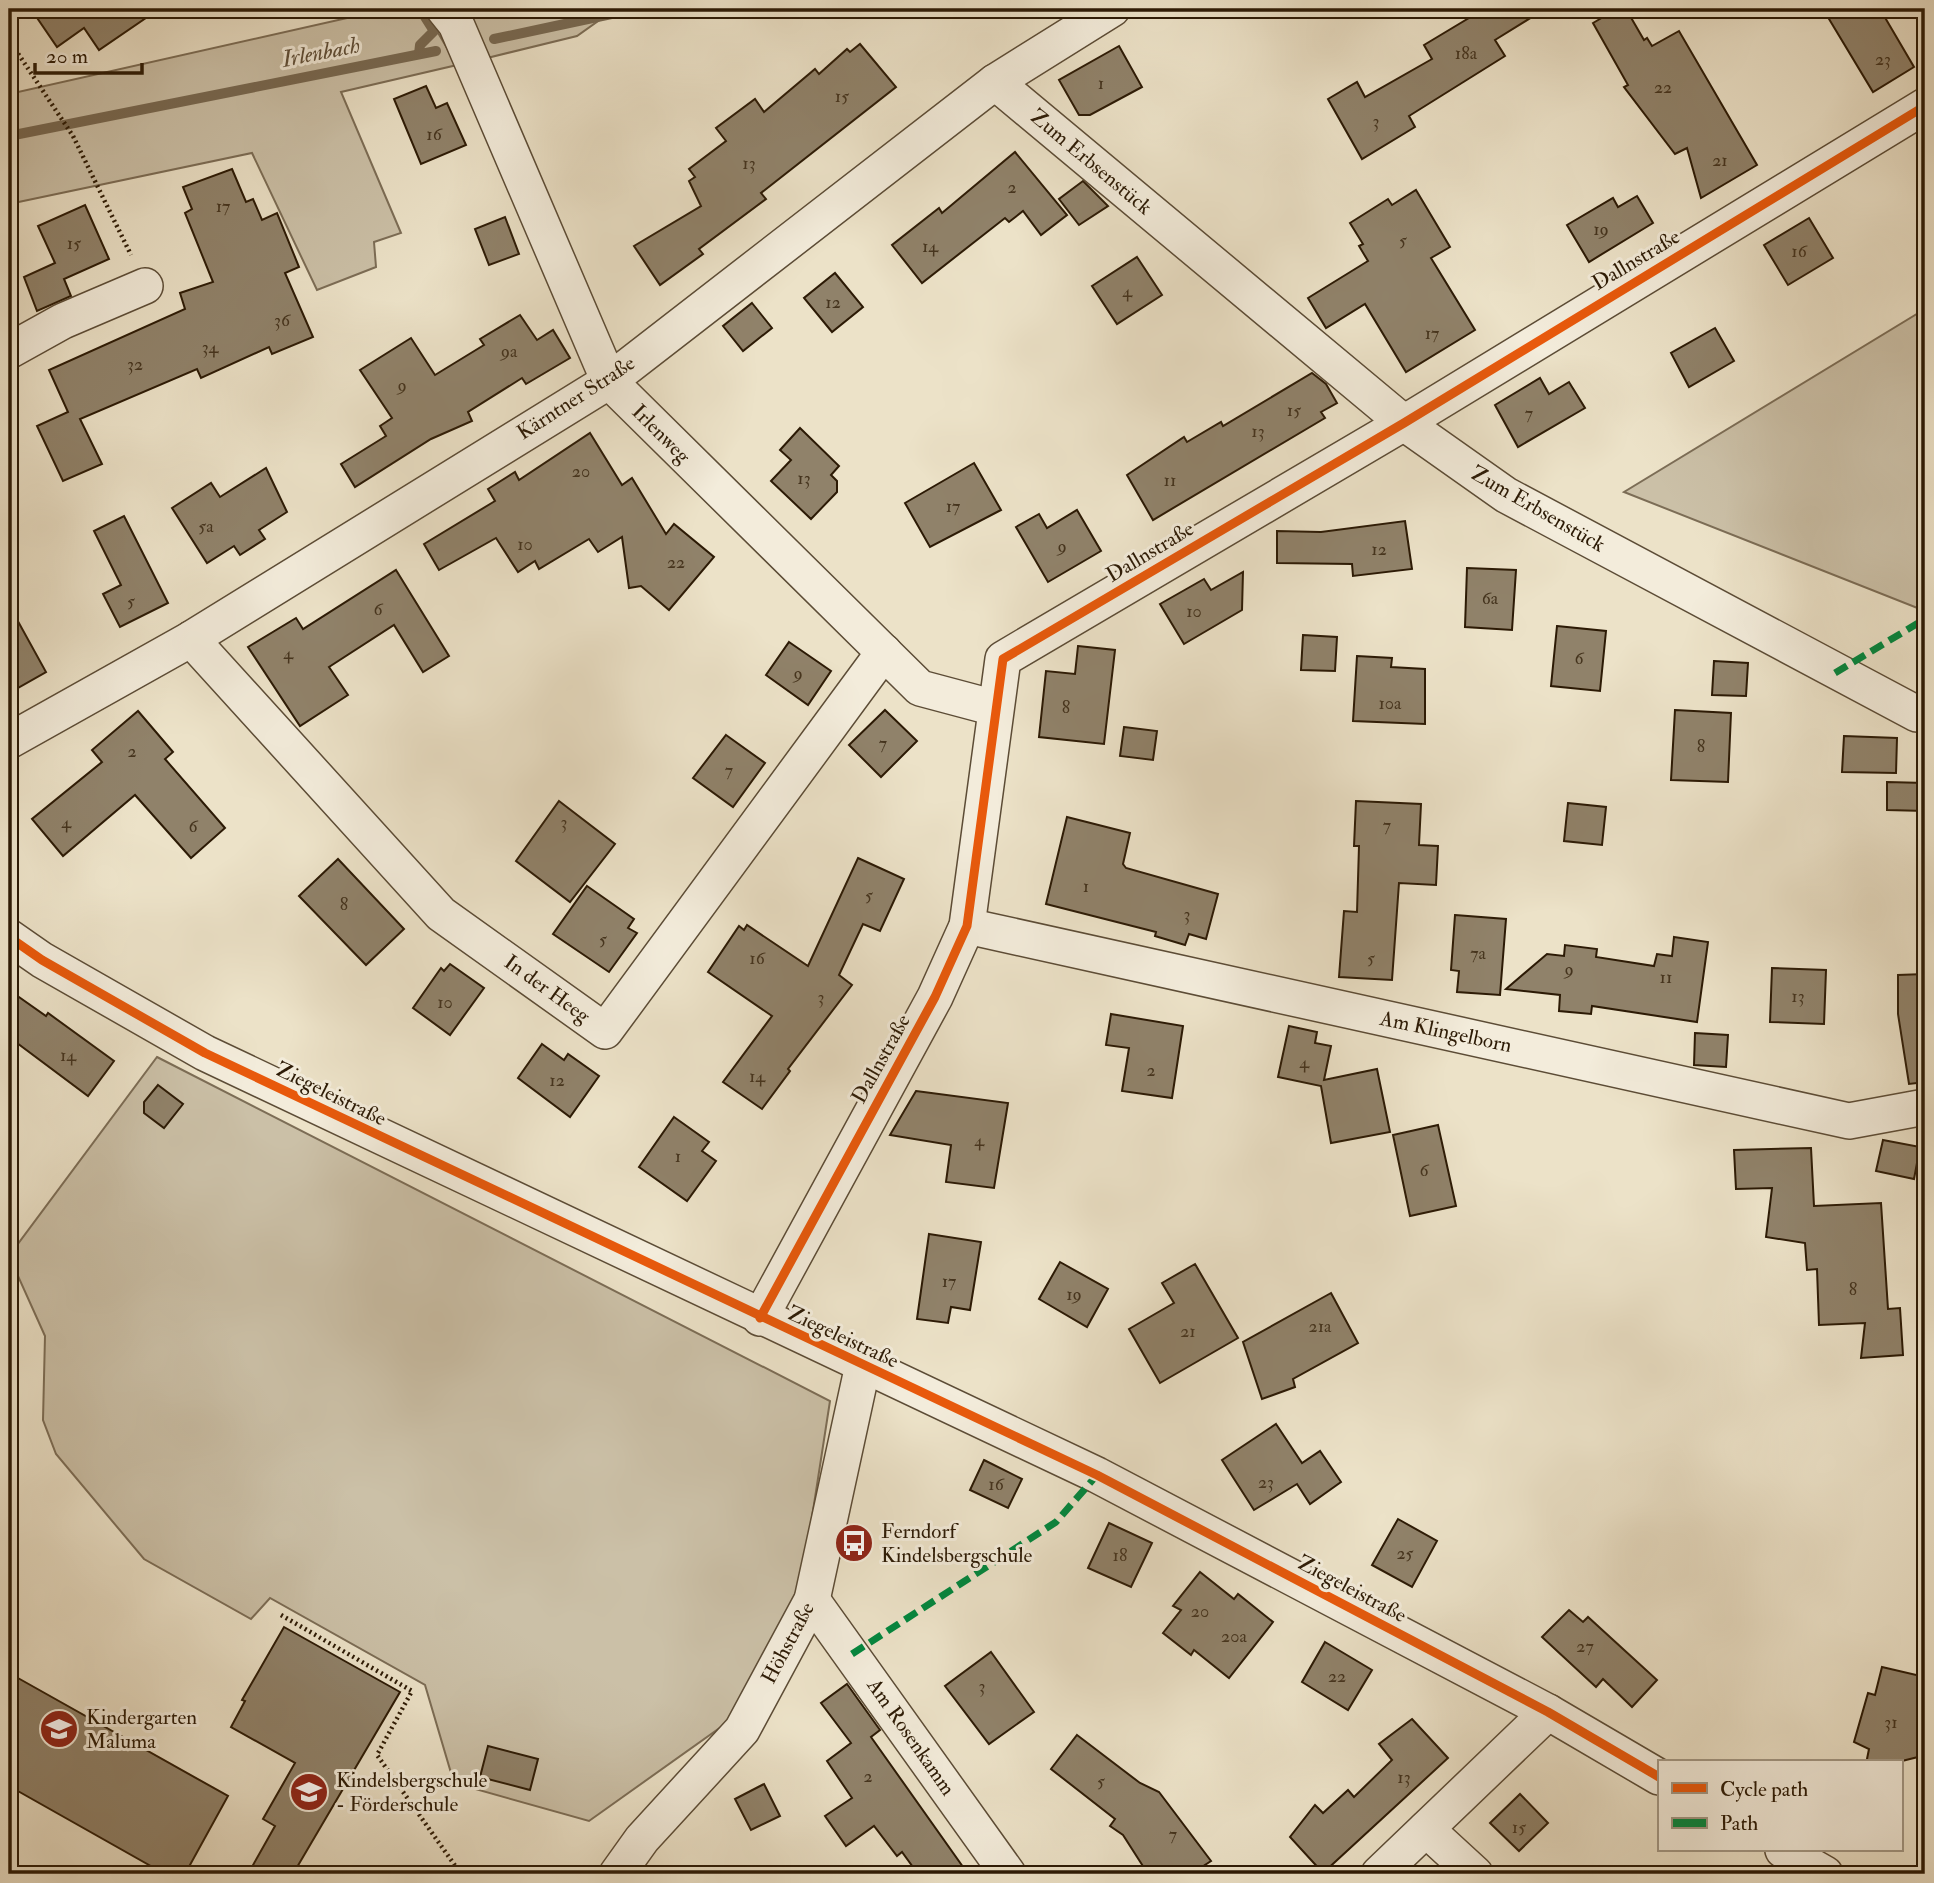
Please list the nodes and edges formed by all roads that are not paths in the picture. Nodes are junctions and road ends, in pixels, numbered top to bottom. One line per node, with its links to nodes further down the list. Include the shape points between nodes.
1 (444, 9): 7 (street, Irlenweg, via 456,24)
2 (1112, 9): 3 (street, Kärntner Straße)
3 (995, 82): 7 (street, Kärntner Straße); 8 (street, Zum Erbsenstück)
4 (1925, 106): 8 (street, Dallnstraße)
5 (145, 286): 6 (street, via 63,321)
6 (9, 351)
7 (609, 381): 9 (street, Kärntner Straße); 10 (street, Irlenweg)
8 (1404, 423): 11 (street, Dallnstraße, via 1003,659); 12 (street, Zum Erbsenstück, via 1506,495 1835,673 1916,714)
9 (191, 639): 10 (street, In der Heeg, via 441,914 605,1031); 13 (street, Kärntner Straße)
10 (884, 652): 11 (street, Irlenweg, via 920,688)
11 (995, 708): 14 (street, Dallnstraße)
12 (1925, 711)
13 (9, 741)
14 (967, 926): 16 (street, Am Klingelborn, via 1849,1121); 17 (street, Dallnstraße, via 935,997)
15 (9, 937): 17 (street, Ziegeleistraße, via 205,1053)
16 (1925, 1107)
17 (760, 1318): 18 (street, Ziegeleistraße)
18 (863, 1365): 19 (street, Höhstraße); 20 (street, Ziegeleistraße, via 1097,1475)
19 (813, 1600): 24 (street, Höhstraße, via 742,1730 642,1839); 25 (street, Am Rosenkamm)
20 (1548, 1712): 21 (street, Ziegeleistraße); 22 (street)
21 (1658, 1776)
22 (1426, 1829): 26 (street); 27 (street)
23 (1786, 1852): 28 (street)
24 (617, 1874)
25 (1008, 1874)
26 (1379, 1874)
27 (1475, 1874)
28 (1825, 1874)

